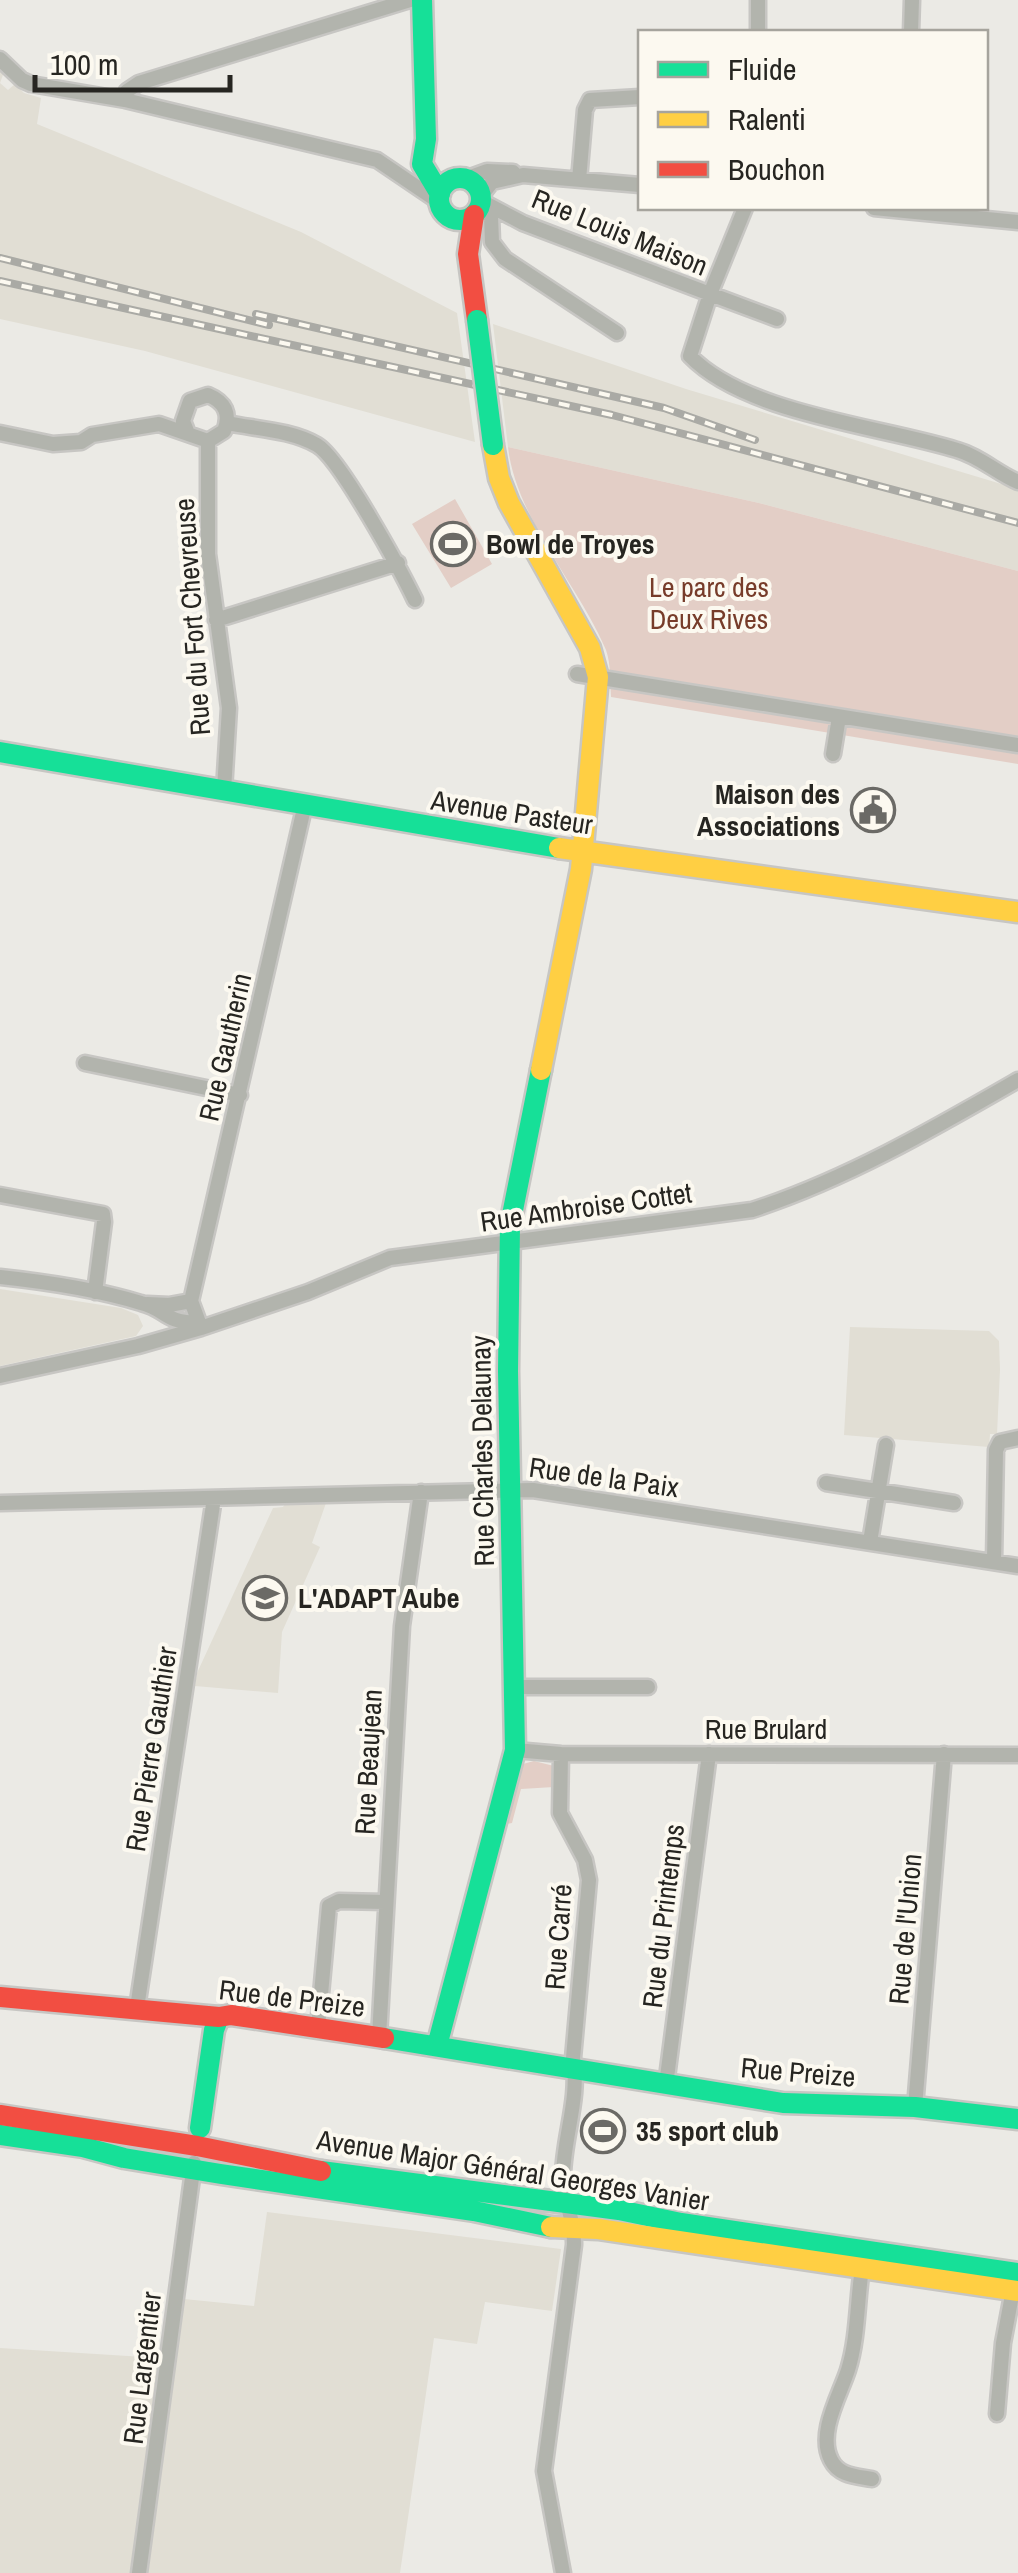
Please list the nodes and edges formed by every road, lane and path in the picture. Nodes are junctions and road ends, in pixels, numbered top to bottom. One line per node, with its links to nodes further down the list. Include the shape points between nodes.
1 (410, 0): 9 (street, via 139,84)
2 (422, 0): 10 (street)
3 (758, 0): 5 (street)
4 (912, 0): 6 (street)
5 (758, 30)
6 (912, 30)
7 (0, 59): 9 (street, via 30,84)
8 (638, 97): 13 (street, via 590,100)
9 (125, 100): 15 (street, via 377,160)
10 (426, 138): 12 (street, via 438,167); 15 (street, via 422,164)
11 (523, 175): 12 (street, via 498,169); 13 (street); 16 (street, via 492,182)
12 (461, 178): 15 (street, via 446,184); 16 (street, via 476,185)
13 (579, 180): 14 (street)
14 (638, 185)
15 (443, 204): 16 (street, via 462,220); 21 (street)
16 (479, 206): 21 (street); 22 (street, Rue Louis Maison); 24 (street, via 491,216 492,242 504,259)
17 (743, 210): 22 (street, Rue Louis Maison)
18 (928, 210): 19 (street)
19 (966, 212): 20 (street)
20 (1018, 222)
21 (468, 258): 35 (street, bridge, via 499,478 590,648)
22 (710, 294): 23 (street); 31 (street, via 690,356 742,392 960,450)
23 (777, 319)
24 (617, 333)
25 (184, 410): 26 (street); 27 (street, via 208,396 224,405); 28 (street)
26 (118, 422)
27 (227, 423): 30 (street); 32 (street, via 320,447)
28 (187, 432): 29 (street, via 159,424 53,444); 30 (street)
29 (0, 433)
30 (208, 440): 34 (street, Rue du Fort Chevreuse, via 208,554)
31 (1018, 482)
32 (398, 564): 33 (street); 34 (street)
33 (416, 600)
34 (216, 620): 40 (street, Rue du Fort Chevreuse, via 229,708)
35 (587, 676): 36 (street); 42 (street, Rue Charles Delaunay)
36 (840, 717): 37 (street); 39 (street)
37 (1018, 744)
38 (0, 752): 40 (street, Avenue Pasteur)
39 (833, 754)
40 (224, 790): 41 (street, Avenue Pasteur)
41 (305, 804): 42 (street, Avenue Pasteur); 46 (street, Rue Gautherin)
42 (583, 852): 43 (street, Avenue Pasteur); 48 (street, Rue Charles Delaunay)
43 (1018, 912)
44 (85, 1062): 46 (street)
45 (1018, 1080): 48 (street, Rue Ambroise Cottet, via 906,1142 752,1210)
46 (240, 1095): 51 (street, Rue Gautherin)
47 (0, 1195): 50 (street, via 102,1214)
48 (510, 1243): 53 (street, Rue Ambroise Cottet, via 390,1258); 59 (street, Rue Charles Delaunay)
49 (0, 1277): 50 (street)
50 (95, 1292): 52 (street)
51 (191, 1302): 52 (street); 53 (street)
52 (146, 1304): 53 (street, via 176,1322); 54 (street, via 153,1326)
53 (203, 1325): 54 (street, Rue Ambroise Cottet)
54 (145, 1343): 55 (street, Rue Ambroise Cottet)
55 (0, 1376)
56 (1018, 1438): 66 (street, via 1000,1442 996,1450)
57 (886, 1445): 61 (street)
58 (826, 1483): 61 (street)
59 (510, 1490): 60 (street, Rue de la Paix); 65 (street, Rue de la Paix); 68 (street, Rue Charles Delaunay)
60 (422, 1492): 62 (street, Rue de la Paix); 75 (street, Rue Beaujean, via 402,1626)
61 (878, 1492): 64 (street); 65 (street)
62 (214, 1498): 63 (street, Rue de la Paix); 77 (street, Rue Pierre Gauthier)
63 (0, 1503)
64 (954, 1503)
65 (870, 1542): 66 (street, Rue de la Paix)
66 (994, 1562): 67 (street, Rue de la Paix)
67 (1018, 1566)
68 (514, 1687): 69 (street); 70 (street, Rue Charles Delaunay)
69 (648, 1687)
70 (515, 1750): 71 (street, Rue Brulard); 81 (street, Rue Charles Delaunay)
71 (562, 1754): 72 (street, Rue Brulard); 82 (street, Rue Carré, via 560,1813 585,1860 590,1894)
72 (709, 1754): 73 (street, Rue Brulard); 83 (street, Rue du Printemps)
73 (944, 1754): 74 (street, Rue Brulard); 84 (street, Rue de l'Union)
74 (1018, 1755)
75 (385, 1902): 79 (street, via 329,1906); 80 (street, Rue Beaujean)
76 (0, 1997): 77 (street, Rue de Preize)
77 (137, 2008): 78 (street, Rue de Preize)
78 (219, 2017): 79 (street, Rue de Preize); 88 (street)
79 (318, 2027): 80 (street, Rue de Preize)
80 (379, 2037): 81 (street, Rue de Preize)
81 (437, 2046): 82 (street, Rue de Preize)
82 (576, 2070): 83 (street, Rue Preize); 90 (street, Rue Carré, via 563,2174)
83 (666, 2084): 84 (street, Rue Preize, via 783,2103)
84 (915, 2108): 86 (street, Rue Preize)
85 (0, 2115): 88 (street, Avenue Major Général Georges Vanier)
86 (1018, 2118)
87 (0, 2134): 89 (street)
88 (198, 2137): 89 (street, Rue Largentier); 90 (street, Avenue Major Général Georges Vanier, via 325,2172)
89 (192, 2169): 91 (street); 96 (street, Rue Largentier)
90 (568, 2204): 91 (street, Rue Carré); 93 (street, Avenue Major Général Georges Vanier)
91 (575, 2228): 92 (street); 97 (street, via 544,2471)
92 (862, 2268): 93 (street); 95 (street, via 848,2370 827,2439 842,2473)
93 (1016, 2284): 94 (street)
94 (997, 2414)
95 (872, 2479)
96 (139, 2573)
97 (563, 2573)

